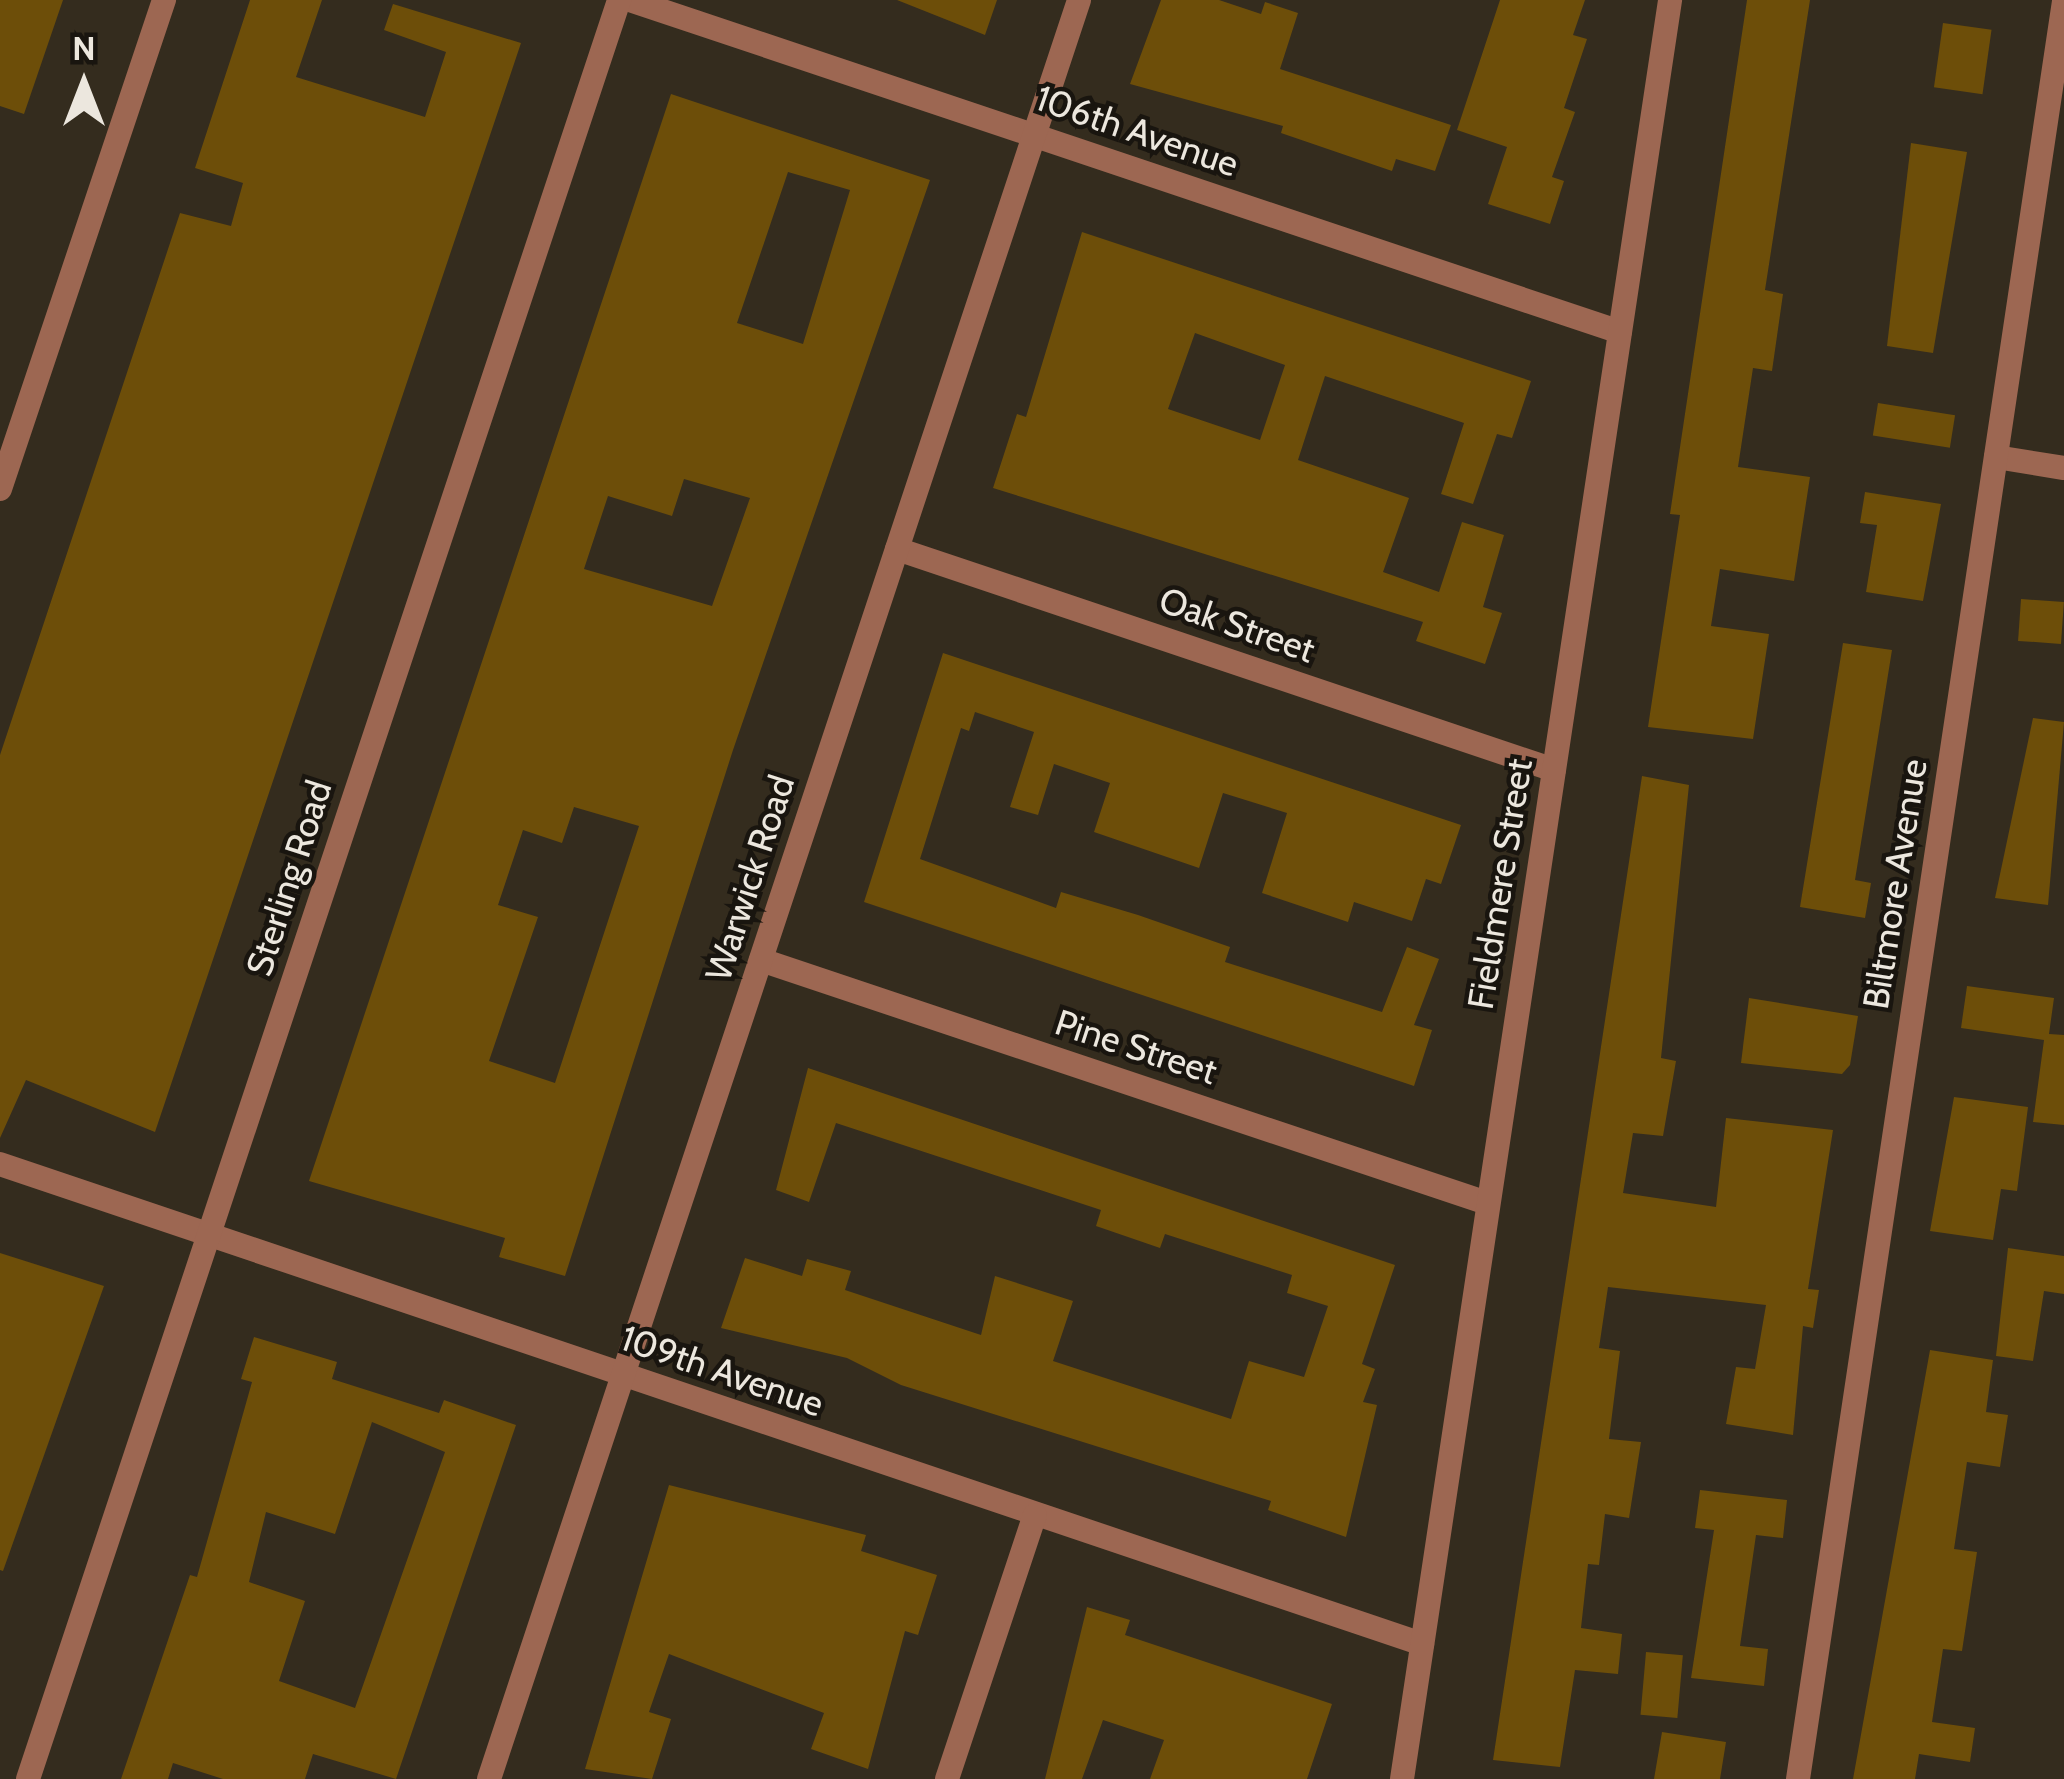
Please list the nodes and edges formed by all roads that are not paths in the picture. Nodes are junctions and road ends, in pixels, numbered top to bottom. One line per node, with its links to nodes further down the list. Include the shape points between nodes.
1 (164, 0): 11 (street)
2 (620, 0): 17 (street, Sterling Road)
3 (630, 0): 7 (street, 106th Avenue)
4 (1079, 0): 7 (street, Warwick Road)
5 (1670, 0): 8 (street, Fieldmere Street)
6 (2064, 1): 9 (street, Biltmore Avenue)
7 (1035, 134): 8 (street, 106th Avenue); 12 (street, Warwick Road)
8 (1620, 332): 13 (street, Fieldmere Street)
9 (1996, 457): 10 (street); 25 (street, Biltmore Avenue)
10 (2064, 468)
11 (0, 489)
12 (897, 549): 13 (street, Oak Street); 14 (street, Warwick Road)
13 (1554, 770): 16 (street, Fieldmere Street)
14 (761, 960): 16 (street, Pine Street); 18 (street, Warwick Road)
15 (0, 1164): 17 (street, 109th Avenue)
16 (1487, 1203): 20 (street, Fieldmere Street)
17 (208, 1234): 18 (street, 109th Avenue); 21 (street, Sterling Road)
18 (623, 1376): 19 (street, 109th Avenue); 22 (street, Warwick Road)
19 (1035, 1515): 20 (street, 109th Avenue); 23 (street)
20 (1422, 1645): 24 (street, Fieldmere Street)
21 (28, 1779)
22 (489, 1779)
23 (947, 1779)
24 (1402, 1779)
25 (1798, 1779)

